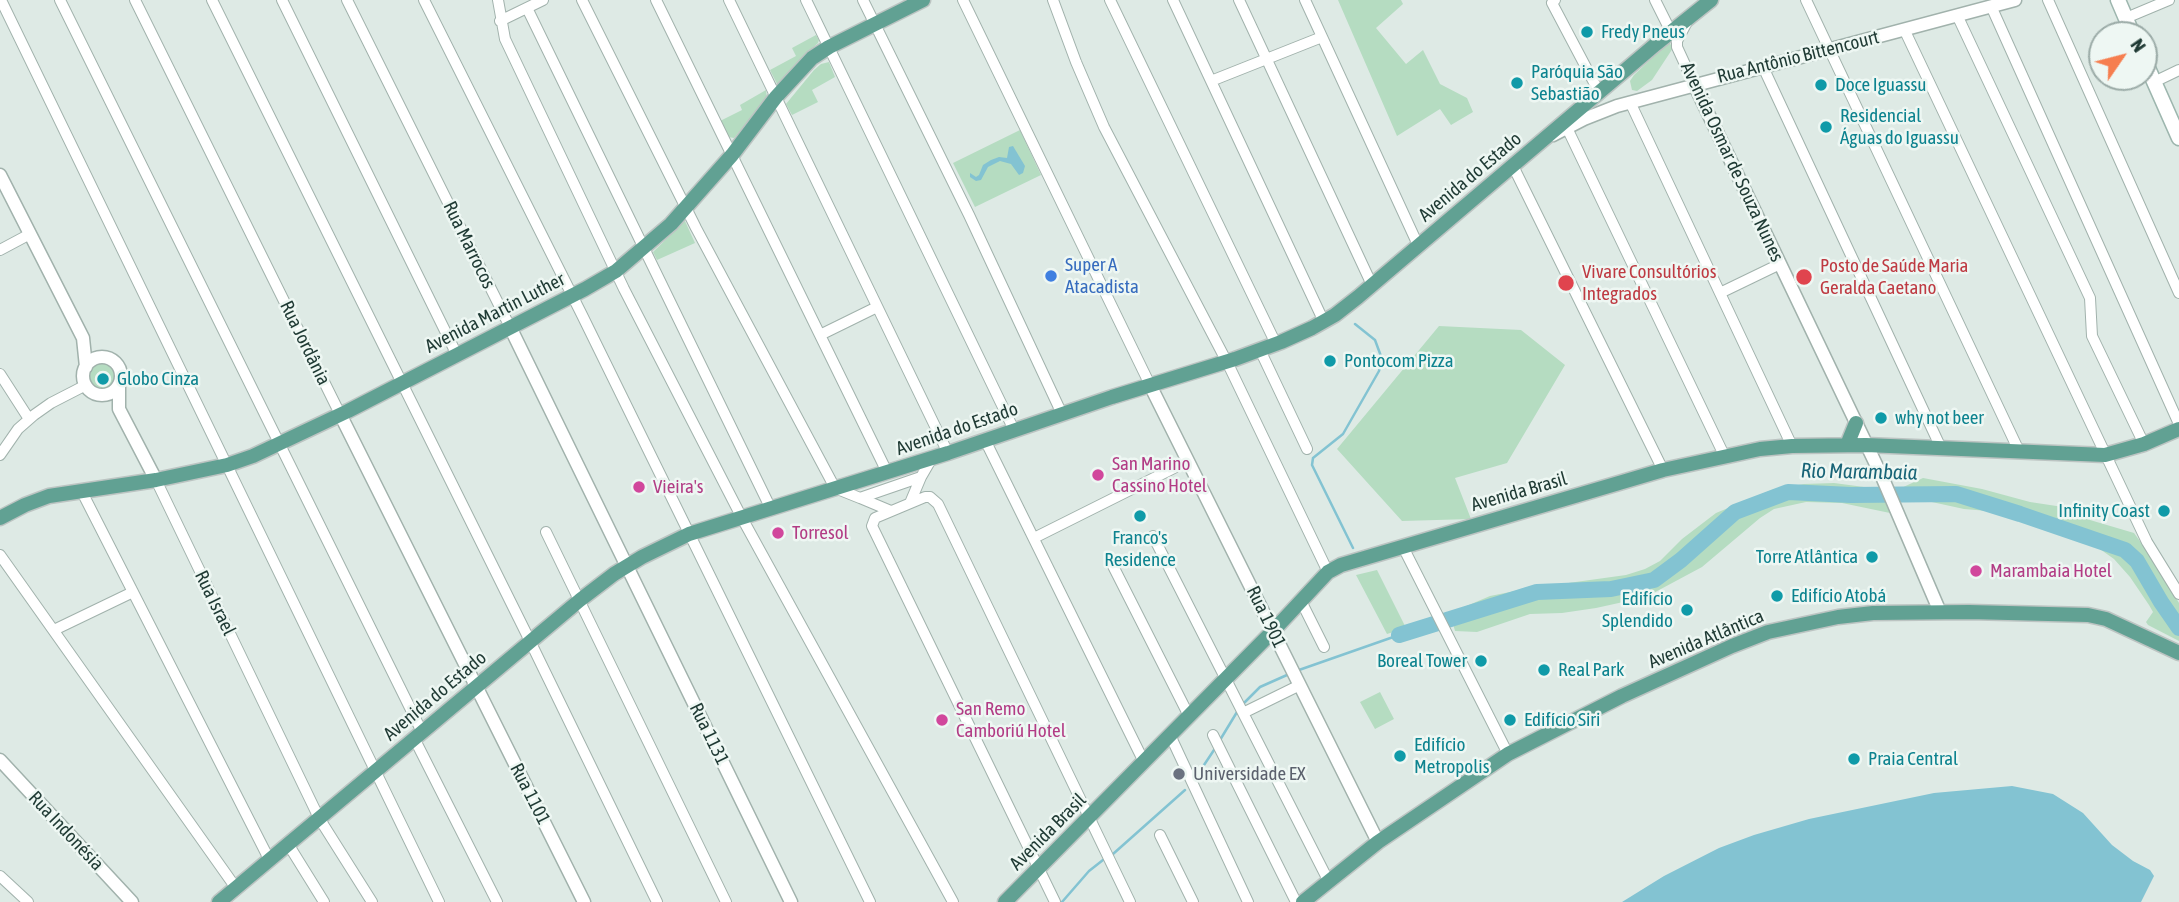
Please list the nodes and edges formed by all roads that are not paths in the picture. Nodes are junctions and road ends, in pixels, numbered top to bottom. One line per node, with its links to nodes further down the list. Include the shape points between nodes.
1 (1, 0): 107 (street)
2 (60, 0): 93 (street)
3 (135, 0): 86 (street, Rua Jordânia)
4 (212, 0): 82 (street)
5 (282, 0): 77 (street)
6 (347, 0): 72 (street, Rua Marrocos)
7 (424, 0): 69 (street)
8 (498, 0): 35 (street)
9 (543, 0): 31 (street)
10 (582, 0): 59 (street)
11 (656, 0): 56 (street)
12 (730, 0): 51 (street)
13 (806, 0): 41 (street)
14 (863, 0): 37 (street)
15 (923, 0): 37 (main road, Avenida Martin Luther)
16 (963, 0): 85 (street)
17 (1053, 0): 79 (street, via 1104,127)
18 (1110, 0): 75 (street)
19 (1172, 0): 47 (street)
20 (1239, 0): 43 (street)
21 (1305, 0): 40 (street)
22 (1555, 0): 50 (street, via 1552,3)
23 (1656, 0): 39 (street)
24 (1711, 0): 33 (main road, Avenida do Estado)
25 (1806, 0): 42 (street)
26 (2015, 0): 30 (street, Rua Antônio Bittencourt)
27 (2048, 0): 68 (street)
28 (2118, 0): 34 (main road)
29 (2169, 0): 34 (street)
30 (1991, 6): 32 (street, Rua Antônio Bittencourt); 90 (street)
31 (527, 8): 35 (street); 62 (street)
32 (1957, 15): 38 (street, Rua Antônio Bittencourt); 94 (street, via 2090,298 2092,336)
33 (1689, 17): 39 (main road, Avenida do Estado); 48 (street, Avenida Osmar de Souza Nunes, via 1677,47)
34 (2126, 18): 36 (main road)
35 (500, 20): 65 (street)
36 (2127, 21)
37 (875, 24): 41 (main road, Avenida Martin Luther); 87 (street)
38 (1904, 29): 42 (street, Rua Antônio Bittencourt); 103 (street)
39 (1671, 32): 50 (main road, Avenida do Estado)
40 (1322, 37): 43 (street); 61 (street)
41 (829, 47): 51 (main road, Avenida Martin Luther); 91 (street)
42 (1829, 49): 44 (street, Rua Antônio Bittencourt); 100 (street)
43 (1267, 59): 47 (street); 66 (street)
44 (1763, 67): 48 (street, Rua Antônio Bittencourt); 98 (street)
45 (2179, 70): 46 (street)
46 (2158, 80)
47 (1211, 81): 71 (street)
48 (1694, 84): 52 (street, Rua Antônio Bittencourt); 64 (street, Avenida Osmar de Souza Nunes)
49 (2158, 91): 54 (main road)
50 (1599, 92): 55 (main road, Avenida do Estado)
51 (776, 97): 56 (main road, Avenida Martin Luther); 70 (street)
52 (1630, 102): 53 (street, Rua Antônio Bittencourt); 67 (street)
53 (1567, 128): 55 (street, Rua Antônio Bittencourt); 104 (street)
54 (2179, 138)
55 (1545, 139): 57 (main road, Avenida do Estado)
56 (732, 155): 59 (main road, Avenida Martin Luther); 73 (street)
57 (1513, 166): 61 (main road, Avenida do Estado); 108 (street)
58 (0, 176): 60 (street)
59 (686, 208): 62 (main road, Avenida Martin Luther); 112 (street)
60 (30, 234): 63 (street); 74 (street)
61 (1418, 245): 66 (main road, Avenida do Estado)
62 (644, 247): 65 (main road, Avenida Martin Luther); 116 (street)
63 (0, 250)
64 (1780, 264): 67 (street); 89 (street, Avenida Osmar de Souza Nunes)
65 (615, 271): 69 (main road, Avenida Martin Luther); 119 (street)
66 (1372, 285): 71 (main road, Avenida do Estado)
67 (1720, 293): 97 (street)
68 (2179, 293)
69 (572, 296): 72 (main road, Avenida Martin Luther); 121 (street)
70 (877, 307): 73 (street); 101 (street)
71 (1324, 322): 75 (main road, Avenida do Estado)
72 (510, 327): 77 (main road, Avenida Martin Luther); 127 (street, Rua Marrocos)
73 (820, 335): 109 (street)
74 (83, 338): 78 (street); 80 (street)
75 (1276, 344): 76 (main road, Avenida do Estado)
76 (1260, 350): 79 (main road, Avenida do Estado); 99 (street)
77 (457, 355): 82 (main road, Avenida Martin Luther)
78 (106, 357): 80 (street, via 96,358); 84 (street, via 118,366)
79 (1228, 364): 85 (main road, Avenida do Estado); 128 (street)
80 (86, 367): 83 (street)
81 (0, 374): 88 (street)
82 (402, 383): 86 (main road, Avenida Martin Luther); 136 (street)
83 (86, 385): 84 (street, via 100,395); 88 (street)
84 (119, 386): 111 (street, Rua Israel, via 120,409)
85 (1152, 388): 87 (main road, Avenida do Estado); 106 (street, Rua 1901)
86 (340, 414): 93 (main road, Avenida Martin Luther); 141 (street, Rua Jordânia)
87 (1062, 414): 91 (main road, Avenida do Estado)
88 (29, 419): 102 (street)
89 (1856, 423): 95 (main road); 96 (street, Avenida Osmar de Souza Nunes)
90 (2179, 426): 94 (main road, Avenida Brasil)
91 (1013, 430): 92 (main road, Avenida do Estado)
92 (985, 440): 101 (main road, Avenida do Estado); 123 (street)
93 (280, 444): 107 (main road, Avenida Martin Luther); 144 (street)
94 (2144, 444): 103 (main road, Avenida Brasil)
95 (1847, 445): 96 (main road, Avenida Brasil); 97 (main road, Avenida Brasil)
96 (1866, 445): 98 (main road, Avenida Brasil); 133 (street, Avenida Osmar de Souza Nunes)
97 (1792, 446): 104 (main road, Avenida Brasil)
98 (1941, 448): 100 (main road, Avenida Brasil)
99 (1307, 449)
100 (2018, 451): 103 (main road, Avenida Brasil)
101 (947, 453): 105 (main road, Avenida do Estado)
102 (0, 455)
103 (2105, 455): 130 (street, via 2147,542)
104 (1724, 456): 108 (main road, Avenida Brasil)
105 (932, 458): 109 (main road, Avenida do Estado); 110 (street)
106 (1188, 461): 123 (street); 135 (street, Rua 1901)
107 (227, 464): 111 (main road, Avenida Martin Luther); 150 (street)
108 (1663, 470): 124 (main road, Avenida Brasil)
109 (887, 472): 112 (main road, Avenida do Estado)
110 (921, 477): 114 (street); 115 (street)
111 (156, 480): 113 (main road, Avenida Martin Luther); 152 (street, Rua Israel)
112 (835, 488): 114 (street); 116 (main road, Avenida do Estado)
113 (81, 490): 118 (main road, Avenida Martin Luther, via 38,499); 129 (street)
114 (860, 498): 117 (street)
115 (910, 503): 117 (street); 151 (street, via 930,497 938,504)
116 (771, 509): 119 (main road, Avenida do Estado)
117 (891, 511): 157 (street, via 875,518 872,526)
118 (0, 518)
119 (742, 518): 121 (main road, Avenida do Estado); 173 (street)
120 (546, 532): 131 (street)
121 (689, 534): 127 (main road, Avenida do Estado); 172 (street)
122 (1153, 536): 139 (street)
123 (1034, 538): 148 (street)
124 (1403, 547): 128 (main road, Avenida Brasil); 147 (street)
125 (0, 555): 134 (street)
126 (1111, 562): 143 (street)
127 (627, 566): 131 (main road, Avenida do Estado); 171 (street, Rua 1131)
128 (1328, 572): 132 (main road, Avenida Brasil)
129 (132, 592): 134 (street); 156 (street)
130 (2179, 594)
131 (580, 600): 136 (main road, Avenida do Estado); 170 (street)
132 (1301, 601): 135 (main road, Avenida Brasil); 137 (street)
133 (1940, 612): 138 (main road, Avenida Atlântica, via 2098,616); 147 (main road, Avenida Atlântica, via 1873,613 1769,632 1622,696)
134 (54, 630): 160 (street)
135 (1273, 631): 139 (main road, Avenida Brasil); 140 (street, Rua 1901)
136 (530, 641): 141 (main road, Avenida do Estado); 169 (street)
137 (1324, 647)
138 (2179, 653)
139 (1226, 679): 142 (street); 143 (main road, Avenida Brasil)
140 (1300, 685): 142 (street); 154 (street, Rua 1901)
141 (476, 687): 144 (main road, Avenida do Estado); 168 (street, Rua 1101)
142 (1243, 713): 159 (street)
143 (1189, 716): 145 (main road, Avenida Brasil)
144 (418, 735): 150 (main road, Avenida do Estado); 167 (street)
145 (1170, 735): 148 (main road, Avenida Brasil); 178 (street)
146 (1213, 735): 179 (street)
147 (1508, 754): 154 (main road, Avenida Atlântica)
148 (1144, 762): 151 (main road, Avenida Brasil)
149 (2, 765): 162 (street, Rua Indonésia)
150 (376, 770): 152 (main road, Avenida do Estado); 166 (street)
151 (1089, 817): 157 (main road, Avenida Brasil); 176 (street)
152 (319, 818): 155 (main road, Avenida do Estado); 165 (street, Rua Israel)
153 (1160, 835): 177 (street)
154 (1378, 842): 159 (main road, Avenida Atlântica)
155 (288, 844): 156 (main road, Avenida do Estado); 164 (street)
156 (269, 859): 160 (main road, Avenida do Estado)
157 (1038, 869): 174 (main road, Avenida Brasil); 175 (street)
158 (0, 876): 161 (street)
159 (1328, 880): 180 (main road, Avenida Atlântica)
160 (236, 888): 163 (main road, Avenida do Estado)
161 (29, 902)
162 (132, 902)
163 (219, 902)
164 (324, 902)
165 (372, 902)
166 (439, 902)
167 (496, 902)
168 (584, 902)
169 (657, 902)
170 (726, 902)
171 (791, 902)
172 (870, 902)
173 (953, 902)
174 (1005, 902)
175 (1055, 902)
176 (1130, 902)
177 (1193, 902)
178 (1248, 902)
179 (1296, 902)
180 (1303, 902)

